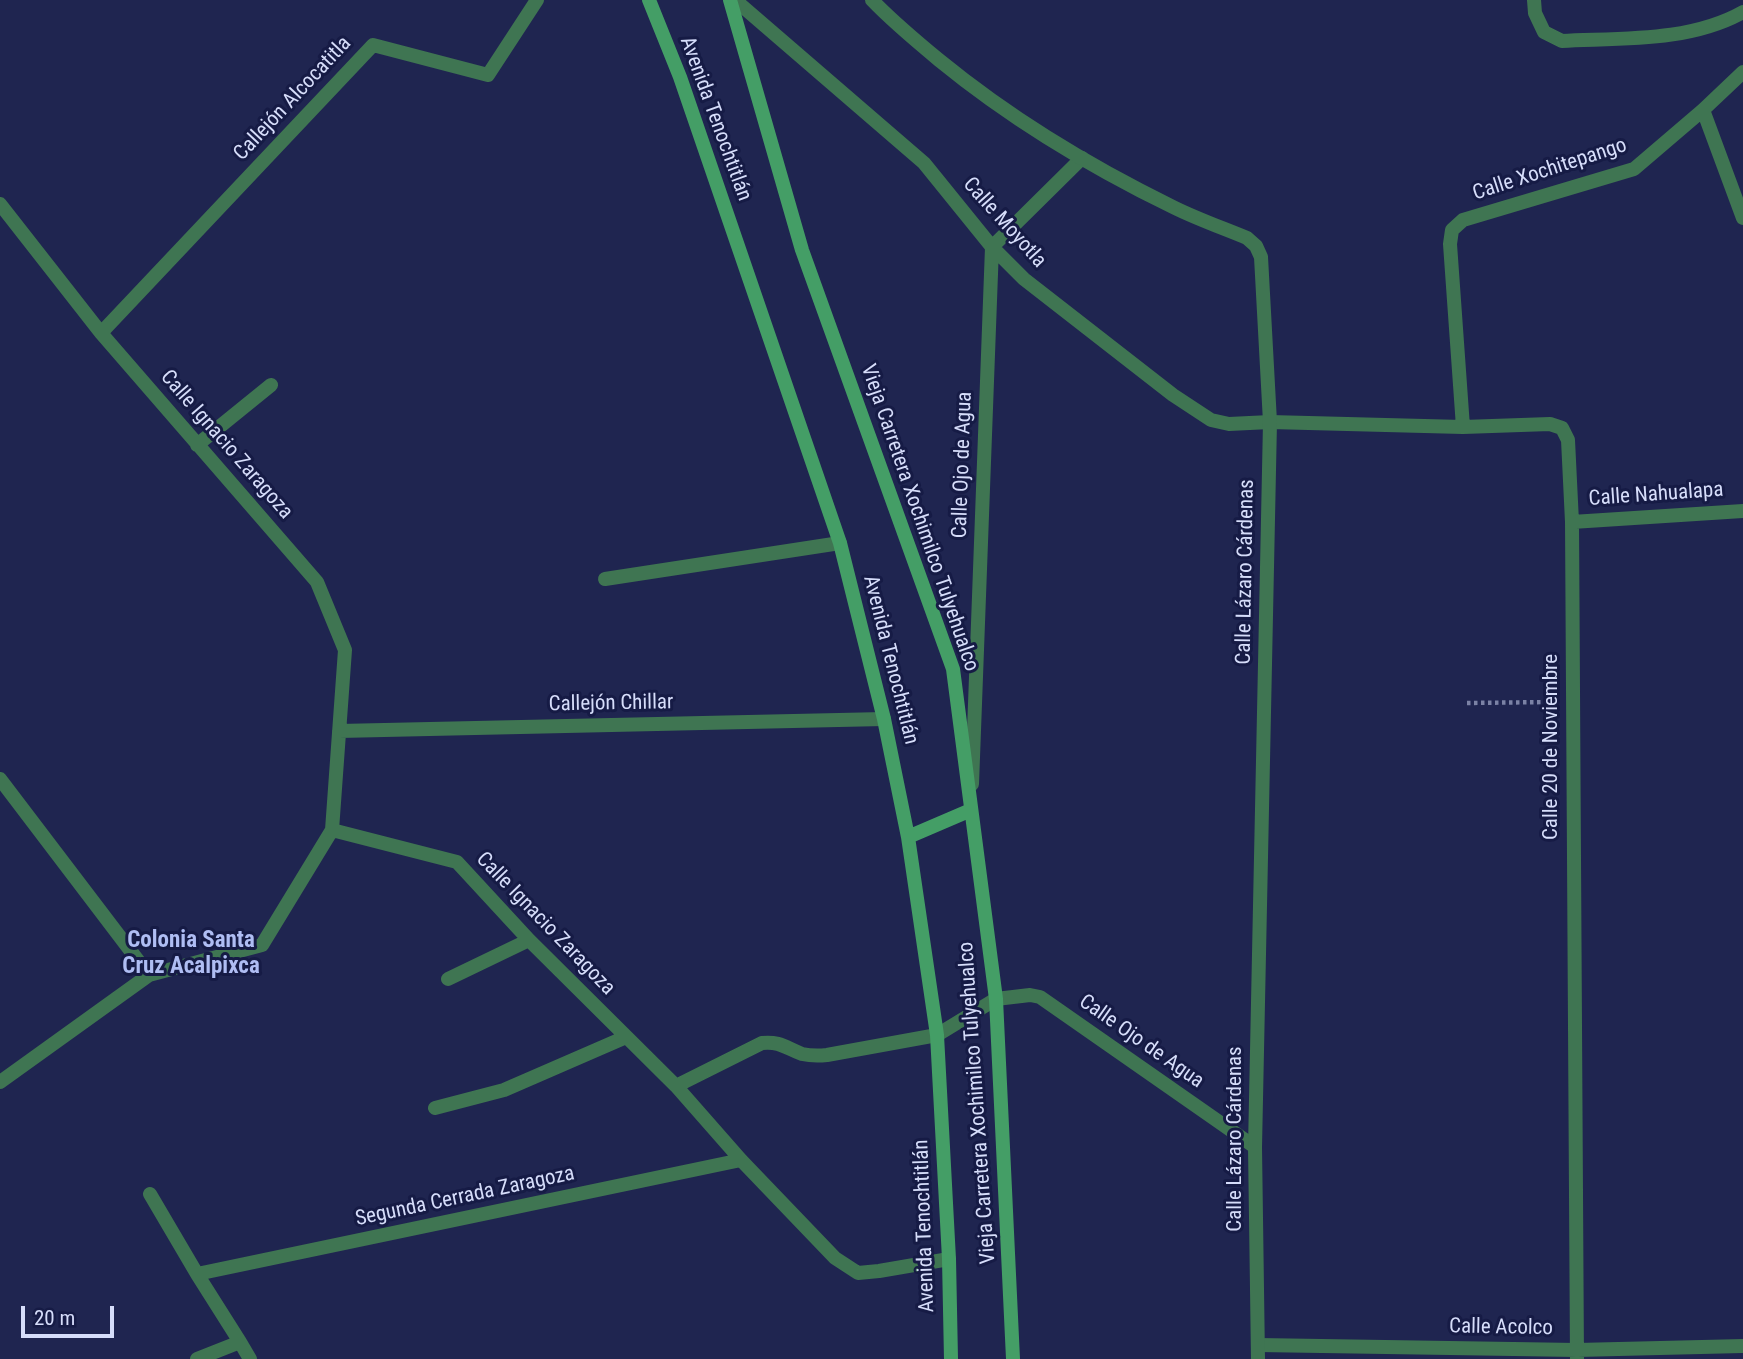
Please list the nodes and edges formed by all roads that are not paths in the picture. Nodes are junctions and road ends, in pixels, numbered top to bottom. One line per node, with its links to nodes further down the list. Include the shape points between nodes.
1 (537, 0): 13 (street, Callejón Alcocatitla, via 488,75 373,45)
2 (649, 0): 20 (main road, Avenida Tenochtitlán, via 680,77)
3 (733, 0): 12 (street, Calle Moyotla, via 924,163); 25 (main road, Vieja Carretera Xochimilco Tulyehualco, via 802,250 953,669)
4 (872, 0): 9 (street, Calle Lázaro Cárdenas, via 893,23 971,86)
5 (1534, 0): 6 (street, via 1544,32 1562,41 1683,34)
6 (1743, 12)
7 (1743, 72): 8 (street, Calle Xochitepango)
8 (1703, 110): 11 (street); 16 (street, Calle Xochitepango, via 1634,169 1463,220 1452,230)
9 (1082, 158): 12 (street); 15 (street, Calle Lázaro Cárdenas, via 1256,246 1261,257)
10 (0, 204): 13 (street, Calle Ignacio Zaragoza)
11 (1743, 218)
12 (992, 247): 15 (street, Calle Moyotla, via 1024,279 1211,420); 25 (street, Calle Ojo de Agua)
13 (101, 333): 17 (street, Calle Ignacio Zaragoza)
14 (271, 385): 17 (street)
15 (1270, 422): 16 (street, Calle 20 de Noviembre); 37 (street, Calle Lázaro Cárdenas)
16 (1464, 427): 19 (street, Calle 20 de Noviembre, via 1550,424 1562,428 1569,440)
17 (197, 445): 23 (street, Calle Ignacio Zaragoza, via 317,582 345,650)
18 (1743, 511): 19 (street, Calle Nahualapa)
19 (1572, 522): 45 (street, Calle 20 de Noviembre)
20 (840, 543): 21 (street); 22 (main road, Avenida Tenochtitlán)
21 (605, 579)
22 (884, 719): 23 (street, Callejón Chillar); 27 (main road, Avenida Tenochtitlán)
23 (339, 731): 26 (street, Calle Ignacio Zaragoza)
24 (0, 779): 29 (street)
25 (971, 810): 27 (main road); 31 (main road, Vieja Carretera Xochimilco Tulyehualco)
26 (332, 830): 28 (street, Calle Ignacio Zaragoza, via 457,862); 29 (street, via 262,945)
27 (908, 837): 32 (main road, Avenida Tenochtitlán)
28 (529, 940): 30 (street); 33 (street, Calle Ignacio Zaragoza)
29 (149, 975): 34 (street)
30 (448, 979)
31 (996, 999): 32 (street); 37 (street, Calle Ojo de Agua, via 1040,997); 49 (main road, Vieja Carretera Xochimilco Tulyehualco)
32 (937, 1035): 35 (street, via 813,1056 762,1043); 40 (main road, Avenida Tenochtitlán)
33 (626, 1037): 35 (street, Calle Ignacio Zaragoza); 36 (street, via 504,1090)
34 (0, 1082)
35 (676, 1086): 38 (street, Calle Ignacio Zaragoza)
36 (435, 1108)
37 (1255, 1147): 44 (street, Calle Lázaro Cárdenas)
38 (741, 1160): 40 (street, Calle Ignacio Zaragoza, via 835,1258 858,1273); 41 (street, Segunda Cerrada Zaragoza)
39 (150, 1194): 41 (street)
40 (949, 1259): 48 (main road, Avenida Tenochtitlán)
41 (197, 1274): 42 (street)
42 (240, 1342): 46 (street); 47 (street)
43 (1743, 1346): 45 (street, Calle Acolco)
44 (1258, 1352): 45 (street, Calle Acolco)
45 (1577, 1355)
46 (197, 1359)
47 (250, 1359)
48 (951, 1359)
49 (1013, 1359)

